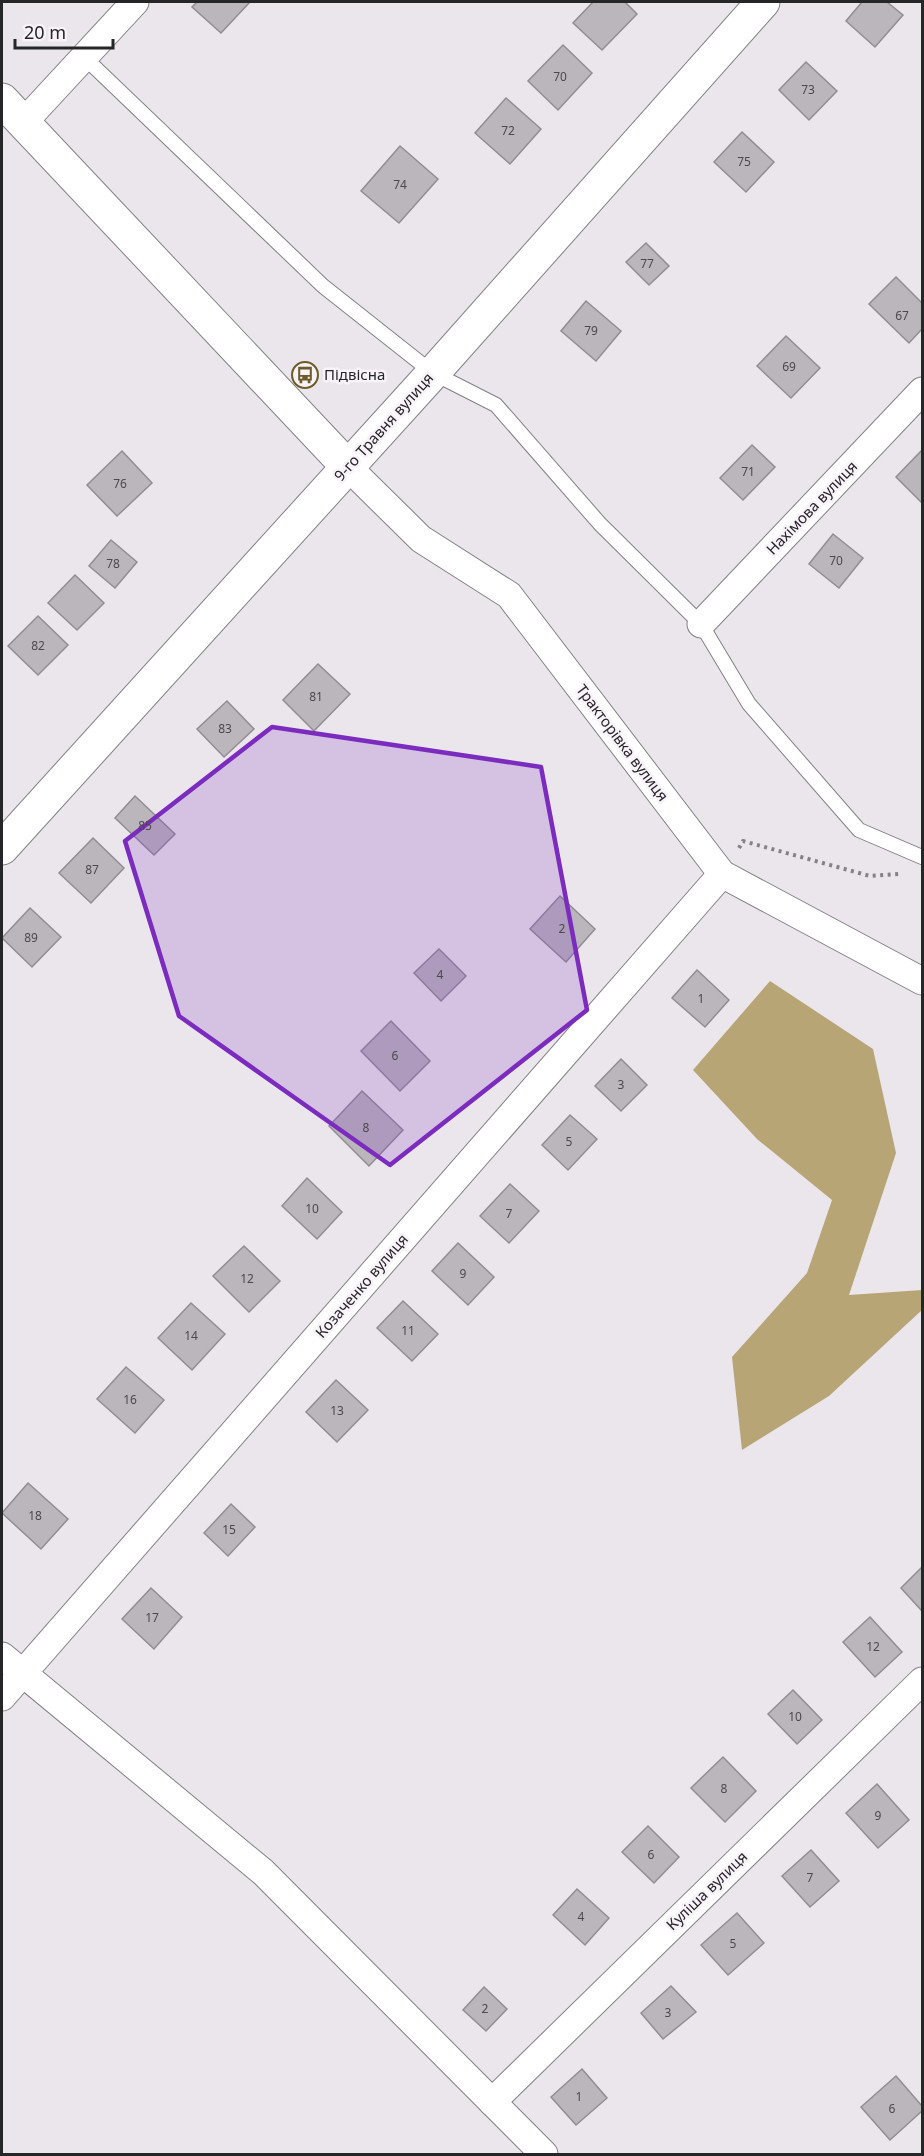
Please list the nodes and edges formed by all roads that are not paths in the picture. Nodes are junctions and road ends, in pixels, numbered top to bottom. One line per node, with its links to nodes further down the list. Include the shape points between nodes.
1 (135, 2): 3 (street)
2 (763, 2): 5 (main road, 9-го Травня вулиця)
3 (84, 57): 4 (street); 5 (lane, via 323,286)
4 (12, 111): 7 (main road)
5 (433, 373): 7 (main road, 9-го Травня вулиця); 8 (lane, via 496,405 600,524)
6 (922, 391): 8 (street, Нахімова вулиця)
7 (348, 467): 9 (main road, 9-го Травня вулиця); 11 (street, Тракторівка вулиця, via 421,539 509,595)
8 (701, 624): 10 (lane, via 749,704 859,830)
9 (2, 848)
10 (922, 857)
11 (722, 874): 12 (street, Тракторівка вулиця); 14 (street, Козаченко вулиця)
12 (922, 981)
13 (2, 1656): 14 (street)
14 (21, 1674): 16 (street, Козаченко вулиця); 17 (street, via 263,1872)
15 (922, 1681): 17 (street, Куліша вулиця)
16 (2, 1697)
17 (492, 2102): 18 (street)
18 (544, 2154)

